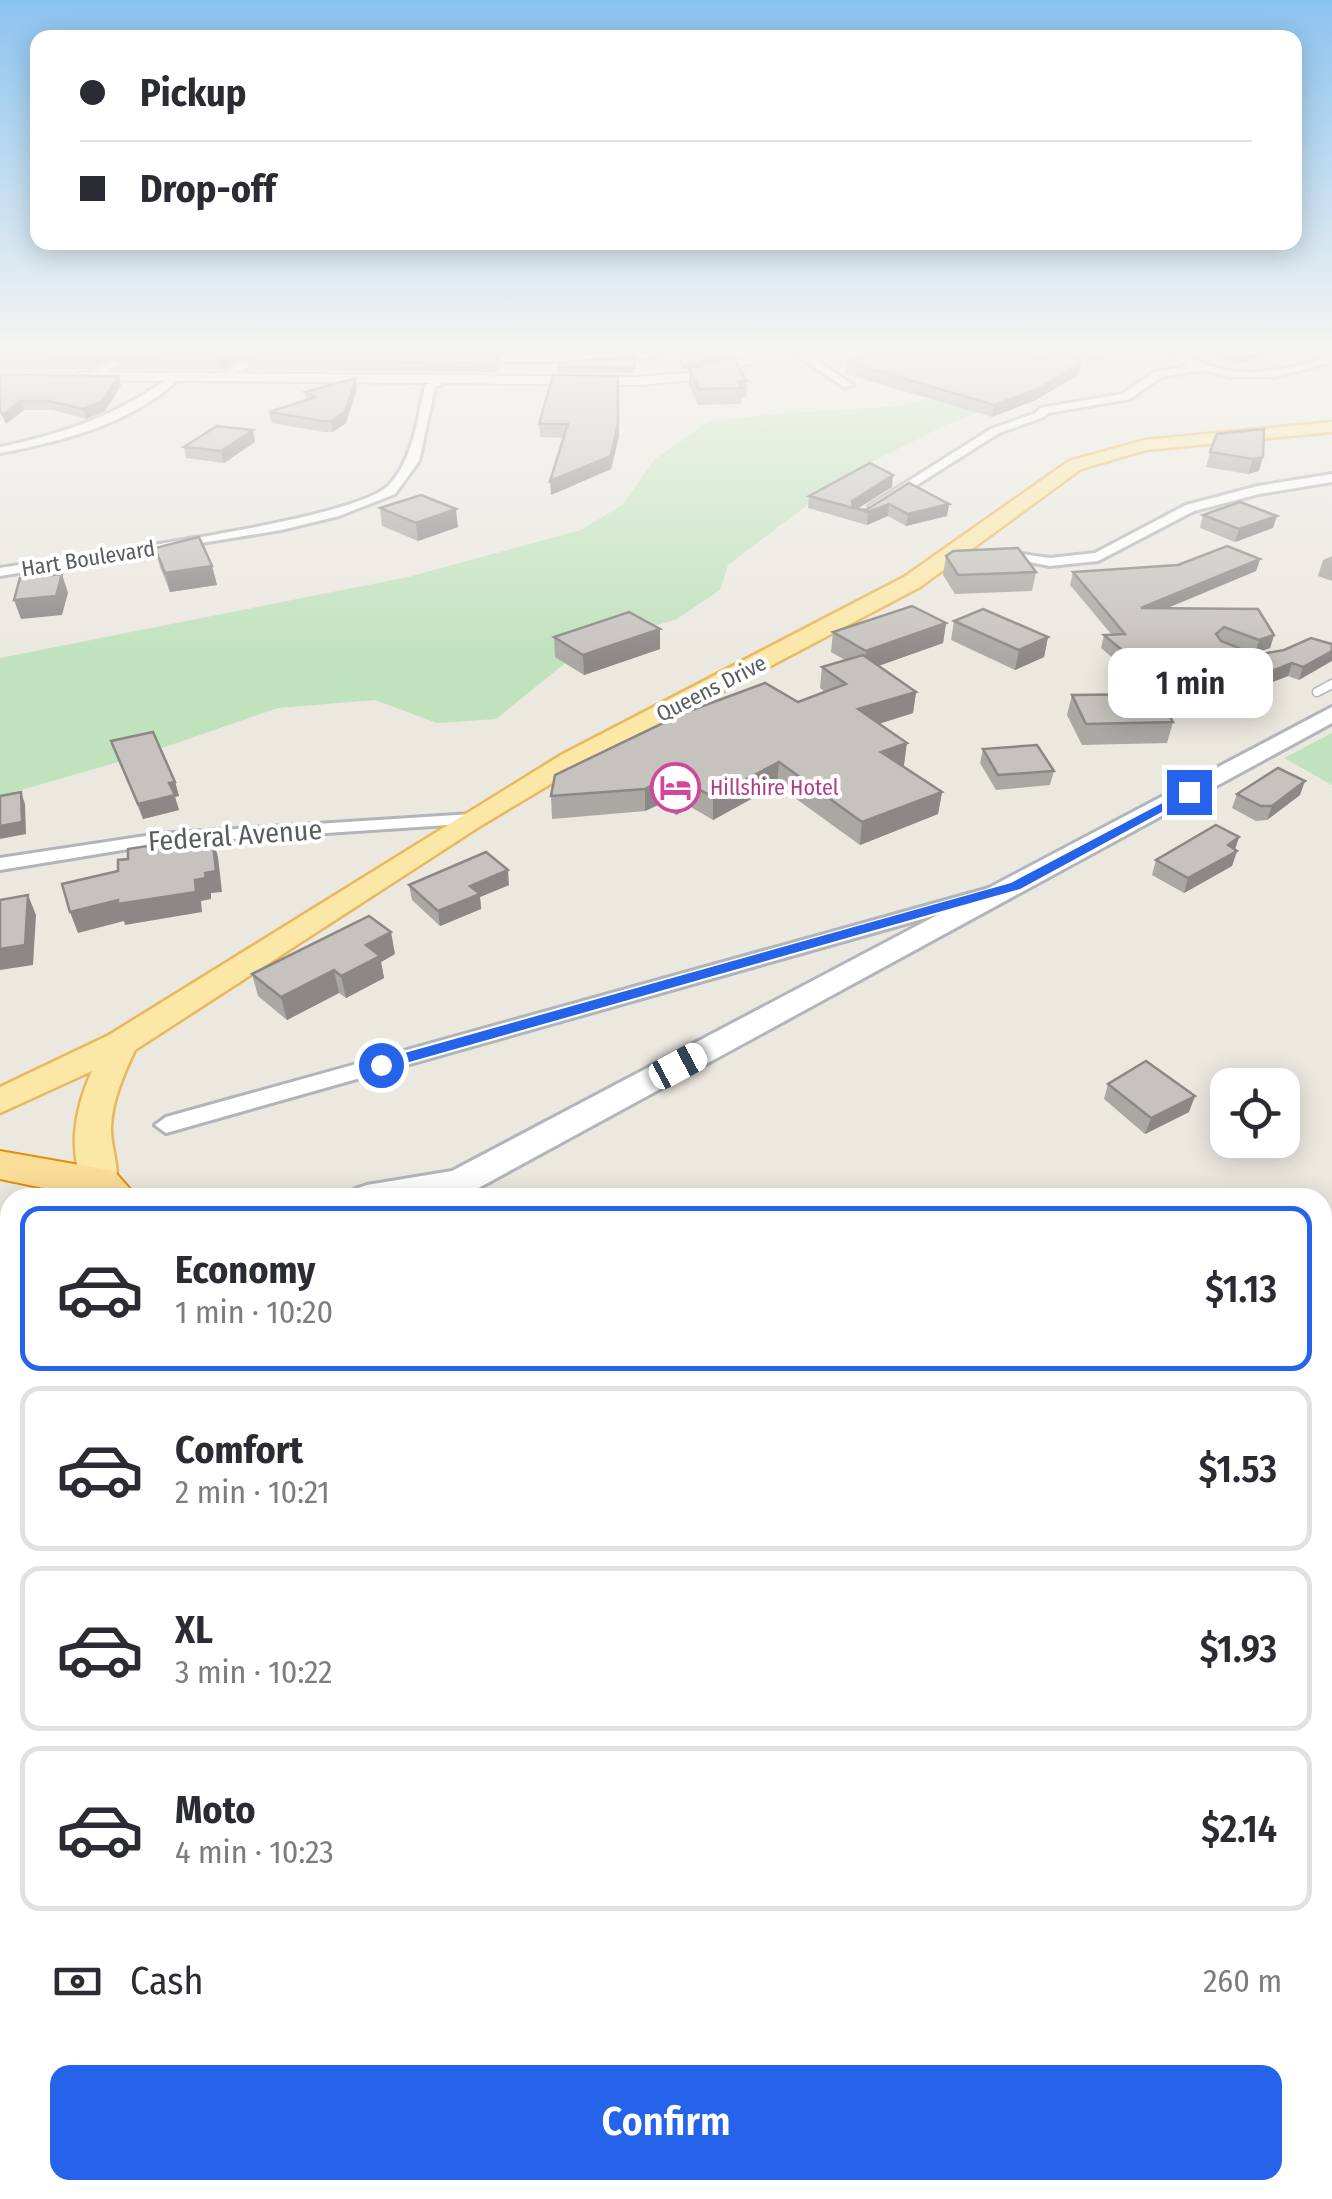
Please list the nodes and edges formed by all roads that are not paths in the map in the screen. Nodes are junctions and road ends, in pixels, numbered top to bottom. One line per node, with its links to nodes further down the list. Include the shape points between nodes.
1 (414, 457): 7 (street, Hart Boulevard, via 391,492 335,513)
2 (954, 457): 5 (street)
3 (1100, 457): 6 (main road, Queens Drive, via 1063,473)
4 (1332, 478): 6 (street, via 1202,504 1098,557 1050,562)
5 (859, 516)
6 (961, 549): 10 (main road, Queens Drive, via 875,604)
7 (0, 572)
8 (1332, 684): 9 (lane)
9 (1324, 703): 12 (main road)
10 (472, 818): 11 (street, Federal Avenue, via 159,839); 13 (main road, Queens Drive)
11 (0, 864)
12 (1016, 886): 15 (street); 17 (main road)
13 (121, 1043): 14 (main road, Queens Drive); 19 (main road, via 93,1104 91,1145)
14 (0, 1101)
15 (166, 1125)
16 (0, 1164): 18 (highway)
17 (468, 1178): 20 (main road); 21 (main road)
18 (105, 1188)
19 (109, 1188)
20 (418, 1188)
21 (449, 1188)

